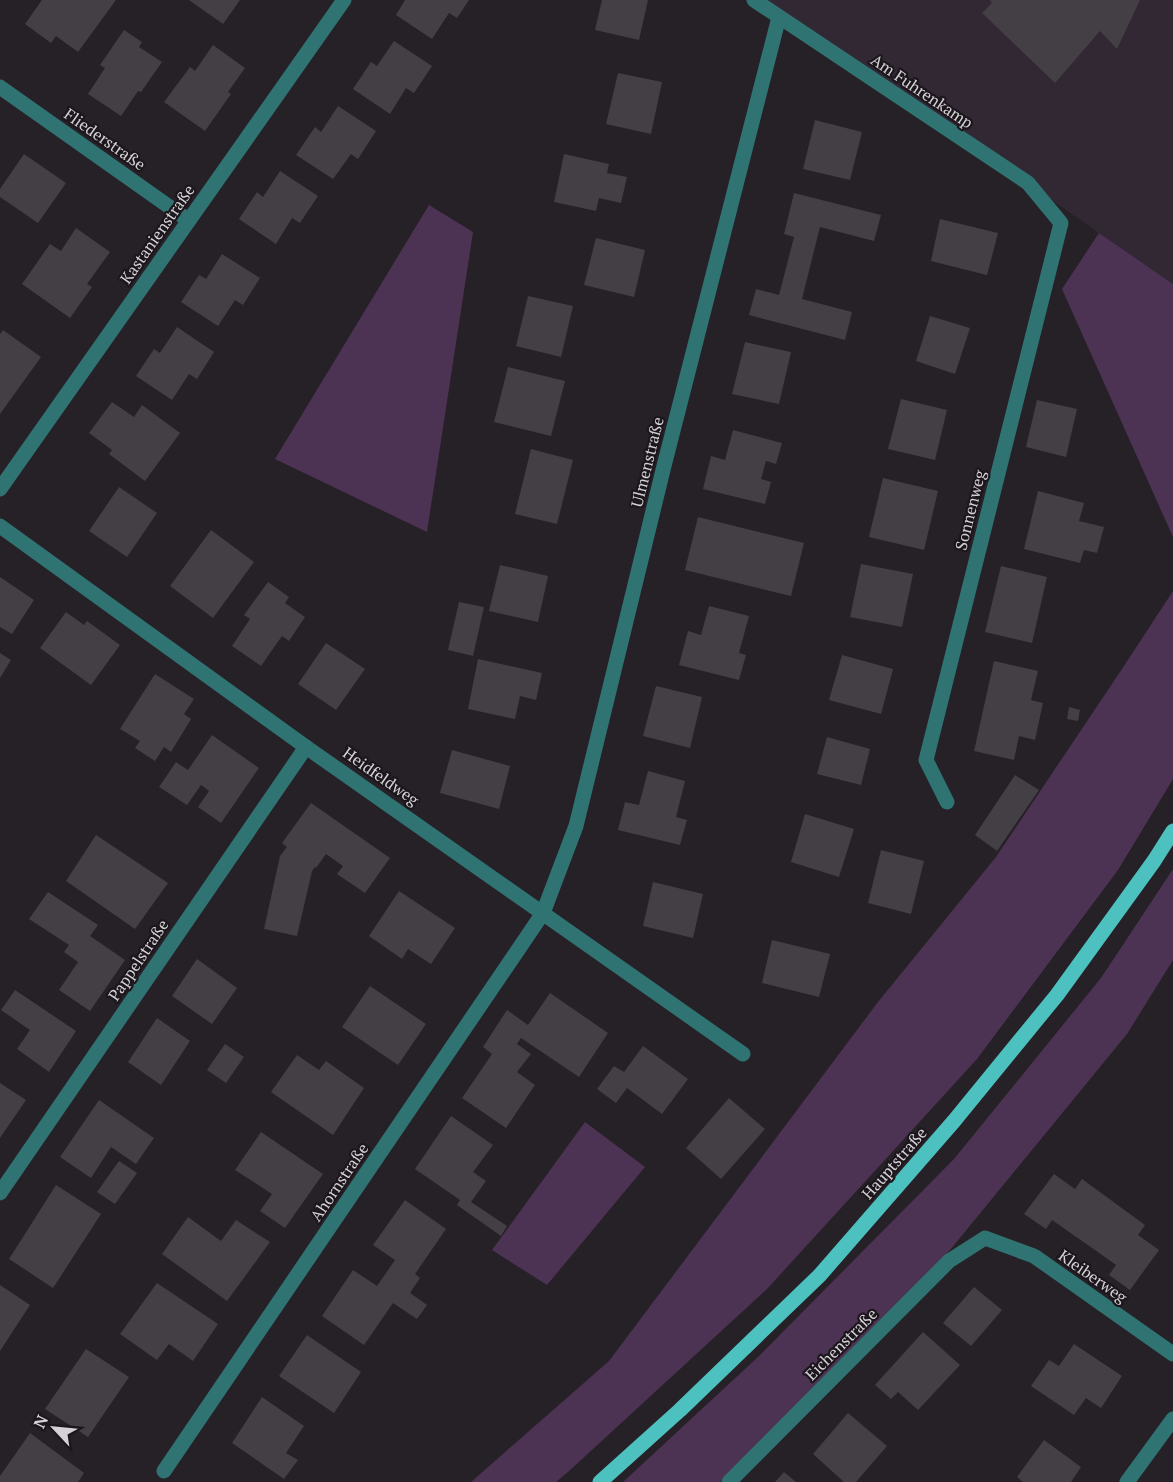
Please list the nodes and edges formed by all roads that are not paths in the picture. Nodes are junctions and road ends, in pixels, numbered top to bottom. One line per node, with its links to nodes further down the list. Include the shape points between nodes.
1 (344, 0): 5 (street, Kastanienstraße)
2 (753, 0): 3 (street, Am Fuhrenkamp)
3 (779, 17): 6 (street, Am Fuhrenkamp, via 1028,183); 12 (street, Ulmenstraße, via 576,826)
4 (0, 87): 5 (street, Fliederstraße)
5 (188, 220): 7 (street, Kastanienstraße)
6 (1060, 223): 10 (street, Sonnenweg, via 926,760)
7 (0, 489)
8 (0, 526): 9 (street, Heidfeldweg)
9 (306, 747): 12 (street, Heidfeldweg); 14 (street, Pappelstraße)
10 (947, 802)
11 (1173, 831): 19 (main road, Hauptstraße, via 1057,995 820,1275)
12 (543, 913): 13 (street, Heidfeldweg); 18 (street, Ahornstraße)
13 (743, 1054)
14 (0, 1193)
15 (985, 1238): 16 (street, Kleiberweg, via 1034,1256); 20 (street, Eichenstraße, via 949,1261)
16 (1173, 1354)
17 (1173, 1419): 21 (street)
18 (164, 1471)
19 (600, 1482)
20 (729, 1482)
21 (1127, 1482)

